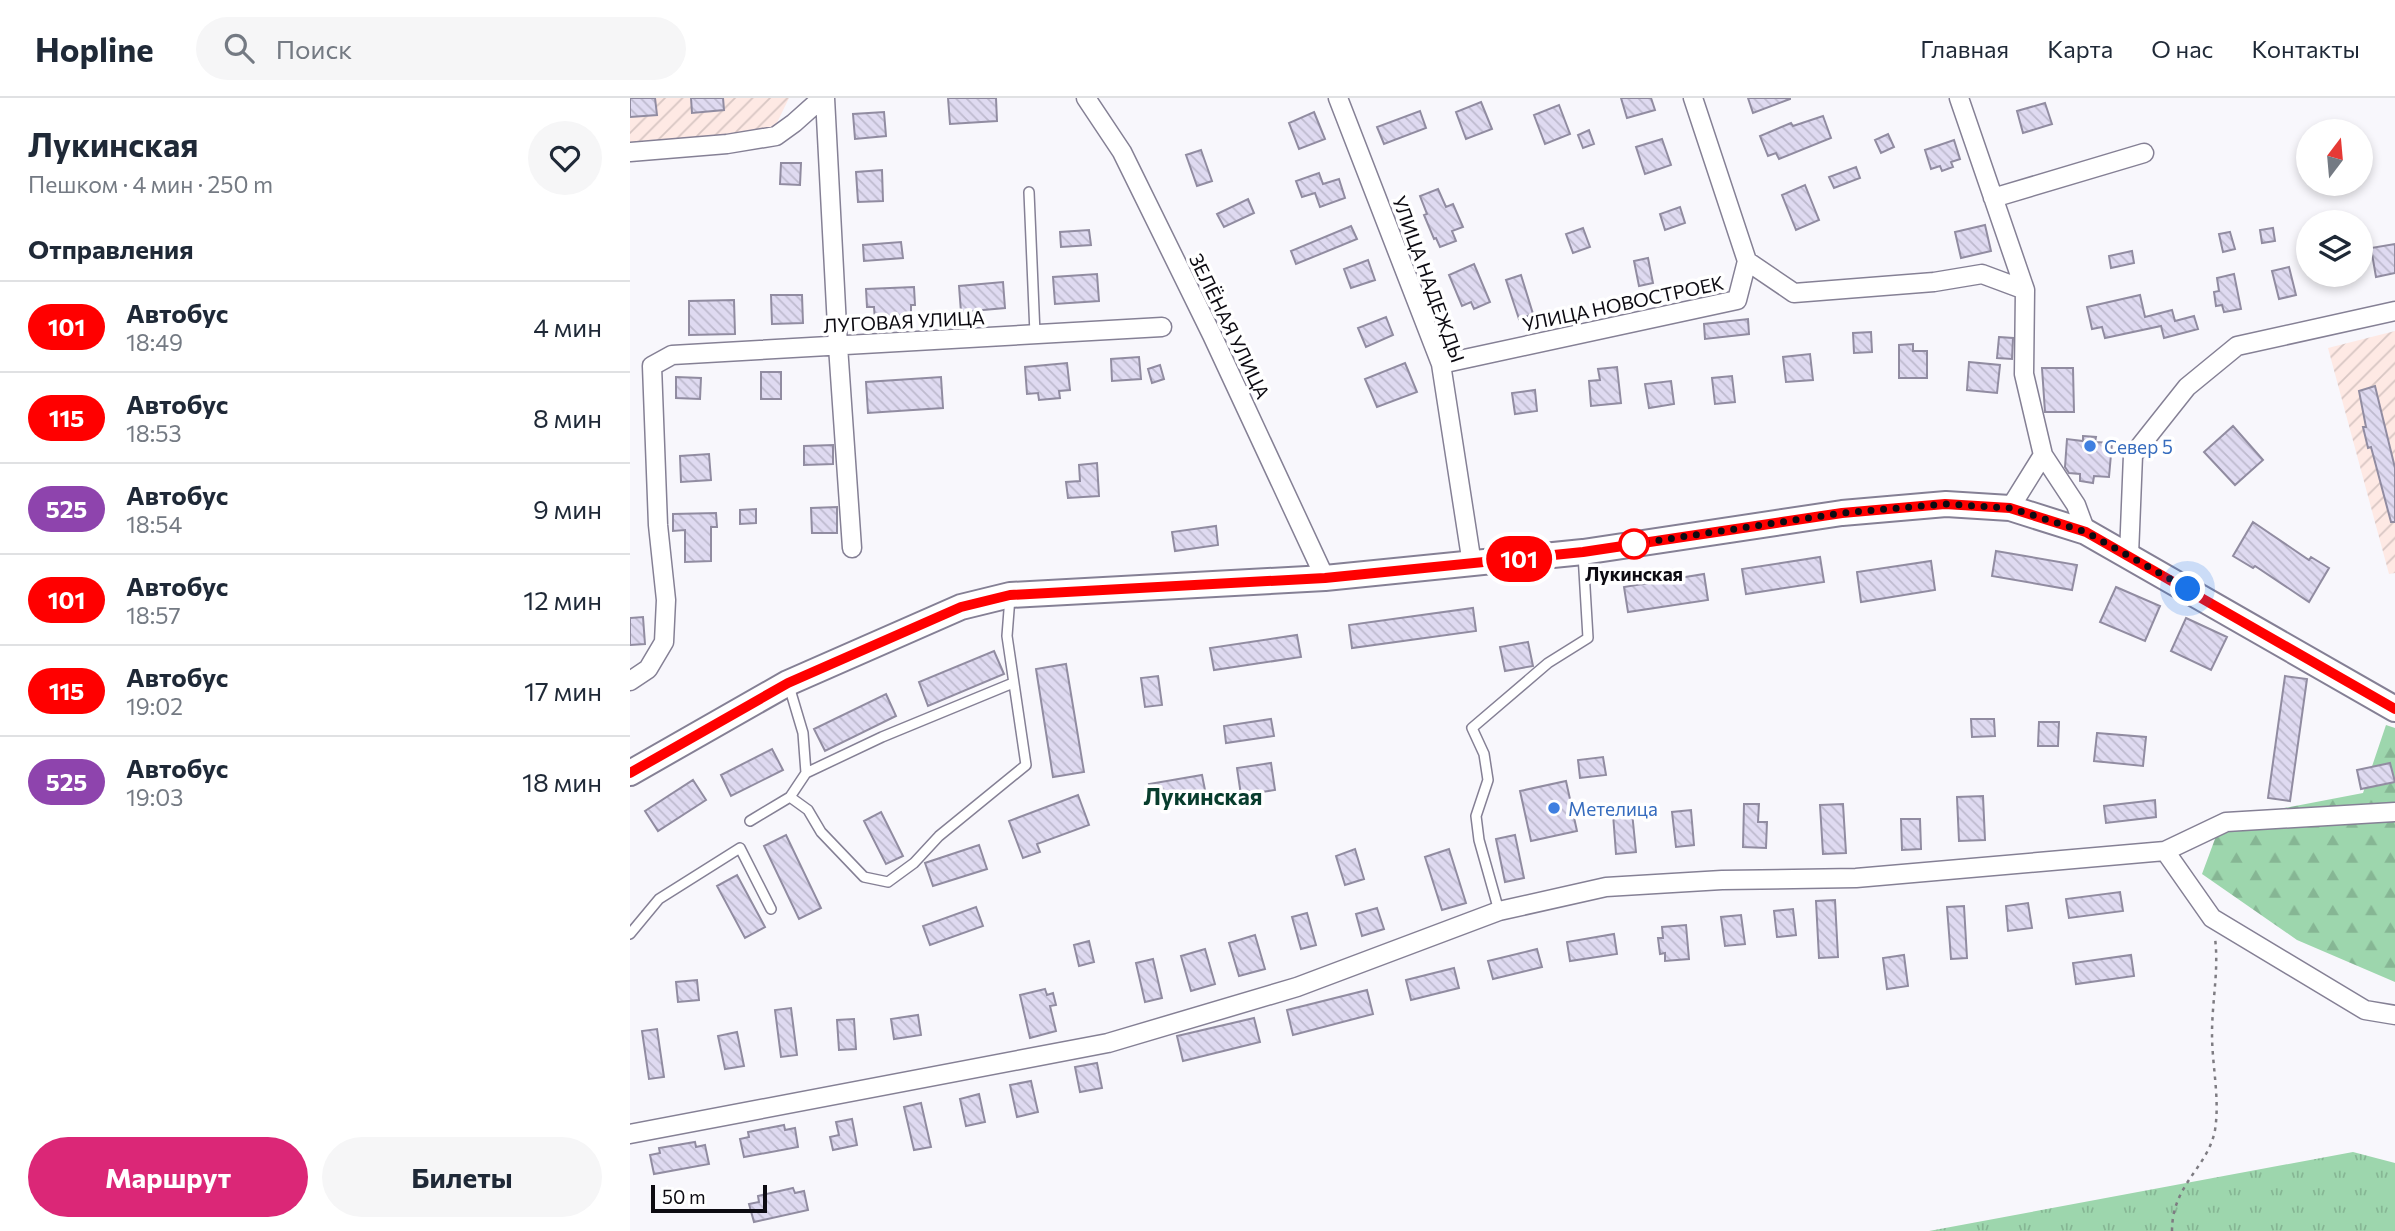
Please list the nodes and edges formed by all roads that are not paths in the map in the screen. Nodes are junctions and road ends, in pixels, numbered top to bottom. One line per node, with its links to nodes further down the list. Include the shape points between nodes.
1 (824, 98): 6 (street, via 776,136); 15 (street)
2 (1086, 98): 24 (street, ЗЕЛЁНАЯ УЛИЦА, via 1122,152)
3 (1338, 98): 16 (street, УЛИЦА НАДЕЖДЫ)
4 (1693, 98): 10 (street)
5 (1959, 98): 9 (street)
6 (630, 152)
7 (2144, 153): 9 (street)
8 (1029, 192): 14 (lane)
9 (1993, 198): 11 (street)
10 (1747, 261): 11 (street, УЛИЦА НОВОСТРОЕК, via 1794,293 1982,274); 16 (street, УЛИЦА НОВОСТРОЕК, via 1737,300)
11 (2025, 290): 17 (street, via 2024,374)
12 (2395, 311): 22 (street, via 2237,345 2187,387 2133,455)
13 (1162, 327): 14 (street, ЛУГОВАЯ УЛИЦА)
14 (1035, 334): 15 (street, ЛУГОВАЯ УЛИЦА)
15 (838, 346): 20 (street); 26 (street, ЛУГОВАЯ УЛИЦА, via 672,355 652,366 658,525 666,600 664,642 648,669)
16 (1441, 365): 23 (street, УЛИЦА НАДЕЖДЫ)
17 (2043, 455): 18 (street); 19 (street, via 2076,505)
18 (2010, 508): 19 (main road); 21 (main road, via 1945,504 1842,513)
19 (2086, 532): 22 (main road)
20 (852, 548)
21 (1583, 552): 23 (main road); 37 (lane, via 1588,638 1548,663 1472,728 1484,754 1488,780 1476,816 1479,840)
22 (2129, 555): 29 (main road)
23 (1472, 564): 24 (main road)
24 (1325, 578): 25 (main road)
25 (1010, 595): 27 (main road, via 961,607); 28 (lane, via 1007,636)
26 (630, 681)
27 (788, 683): 30 (main road); 31 (lane, via 803,733)
28 (1013, 683): 31 (lane); 32 (lane, via 1026,765 888,882 864,877 808,810)
29 (2392, 707)
30 (630, 773)
31 (806, 773): 32 (lane)
32 (790, 797): 34 (lane)
33 (2395, 812): 35 (street, via 2226,822)
34 (750, 821)
35 (2165, 851): 37 (street, via 1856,878 1605,887); 39 (street, via 2212,918 2365,1010)
36 (771, 909): 38 (lane, via 740,848 659,899)
37 (1499, 911): 40 (street, via 1297,987 1108,1043)
38 (630, 934)
39 (2395, 1015)
40 (630, 1134)

